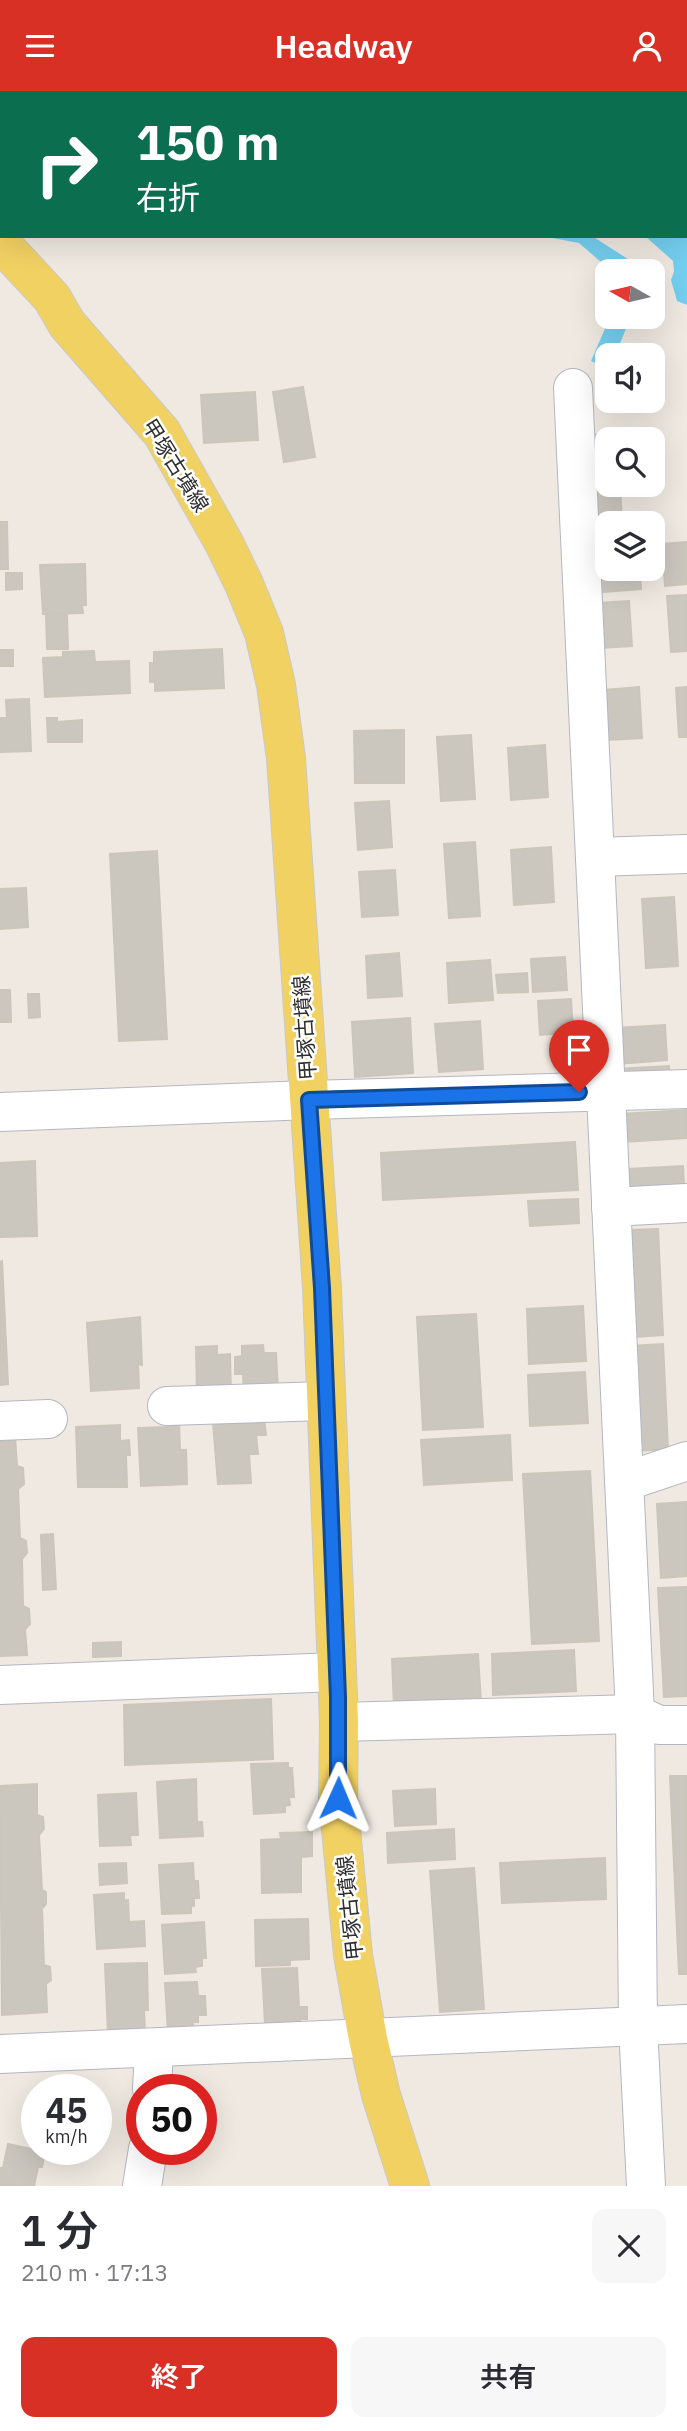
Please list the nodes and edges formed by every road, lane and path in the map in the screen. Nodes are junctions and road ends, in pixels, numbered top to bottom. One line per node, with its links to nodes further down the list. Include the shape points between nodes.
1 (0, 241): 7 (main road, 甲塚古墳線, via 162,433 224,543 264,633 286,758)
2 (573, 388): 4 (street)
3 (687, 854): 4 (street)
4 (595, 857): 6 (street)
5 (687, 1089): 6 (street)
6 (606, 1091): 7 (street); 10 (street)
7 (309, 1100): 8 (street); 11 (main road, 甲塚古墳線)
8 (0, 1112)
9 (687, 1203): 10 (street)
10 (611, 1207): 16 (street)
11 (325, 1401): 12 (street); 17 (main road, 甲塚古墳線)
12 (167, 1406)
13 (48, 1419): 14 (street)
14 (0, 1421)
15 (687, 1461): 16 (street)
16 (624, 1482): 19 (street)
17 (337, 1672): 18 (street); 20 (main road, 甲塚古墳線)
18 (0, 1685)
19 (635, 1714): 20 (street); 21 (street, via 660,1725); 23 (street)
20 (338, 1722): 24 (main road, 甲塚古墳線, via 338,1798 353,1955)
21 (687, 1725)
22 (687, 2024): 23 (street)
23 (638, 2026): 24 (street); 31 (street)
24 (368, 2039): 25 (street); 30 (main road, 甲塚古墳線)
25 (154, 2049): 26 (street); 27 (street)
26 (0, 2054)
27 (153, 2074)
28 (145, 2165): 29 (street)
29 (142, 2186)
30 (411, 2186)
31 (646, 2186)

